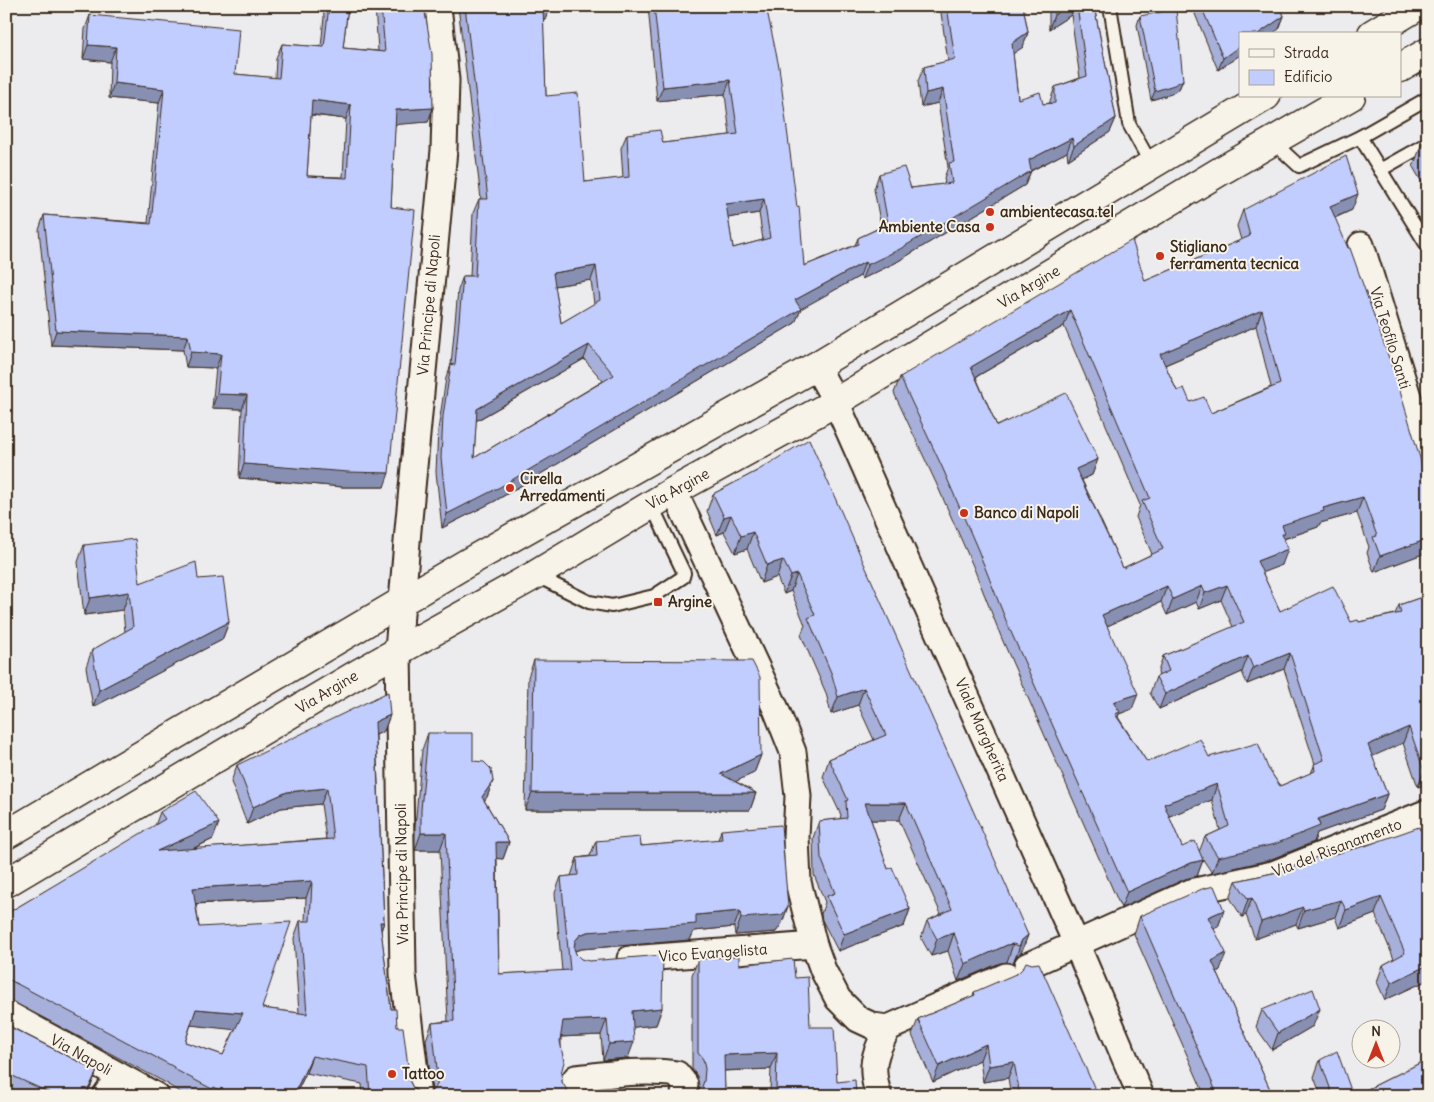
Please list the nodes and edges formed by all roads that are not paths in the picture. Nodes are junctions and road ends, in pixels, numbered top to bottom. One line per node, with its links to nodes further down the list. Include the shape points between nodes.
1 (438, 6): 22 (street, Via Principe di Napoli, via 446,80 444,150)
2 (1110, 6): 13 (lane, via 1129,124)
3 (1418, 6): 4 (street)
4 (1375, 32)
5 (1428, 52): 6 (street)
6 (1402, 67)
7 (1263, 98): 13 (street)
8 (1348, 98): 11 (street, Via Argine)
9 (1428, 98): 10 (lane)
10 (1360, 137): 11 (lane, via 1299,166); 14 (lane)
11 (1272, 142): 18 (street, Via Argine)
12 (1428, 143): 14 (lane)
13 (1151, 164): 17 (street)
14 (1380, 170): 16 (lane)
15 (1361, 245): 19 (street, Via Teofilo Santi)
16 (1428, 247)
17 (816, 366): 18 (street, Viale Margherita); 22 (street)
18 (836, 402): 20 (street, Via Argine); 27 (street, Viale Margherita)
19 (1428, 461)
20 (662, 498): 21 (street, Via Argine); 21 (lane, via 684,573 654,596 612,606 589,602); 28 (street, via 776,709 793,752 798,796 797,873)
21 (535, 575): 23 (street, Via Argine)
22 (402, 603): 23 (street, Via Principe di Napoli); 25 (street)
23 (398, 650): 26 (street, Via Argine); 35 (street, Via Principe di Napoli, via 403,974)
24 (1428, 812): 27 (street, Via del Risanamento, via 1273,874 1191,892)
25 (6, 835)
26 (6, 883)
27 (1076, 943): 31 (street, Via del Risanamento); 39 (street, Viale Margherita)
28 (814, 945): 29 (street, Vico Evangelista); 31 (street, via 838,999 858,1019)
29 (611, 961)
30 (6, 1013): 32 (street, Via Napoli)
31 (888, 1028): 38 (street, via 878,1046 874,1063 874,1080)
32 (119, 1076): 33 (street); 34 (street, Via Napoli)
33 (104, 1096)
34 (156, 1096)
35 (418, 1096)
36 (570, 1096): 37 (street, via 569,1088 576,1078 665,1072 677,1074 685,1084)
37 (684, 1096)
38 (879, 1096)
39 (1141, 1096)

